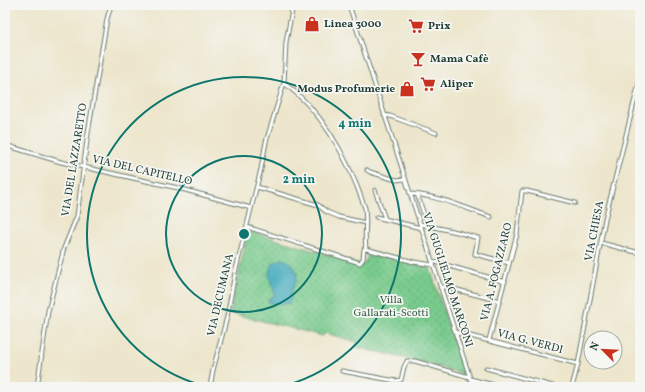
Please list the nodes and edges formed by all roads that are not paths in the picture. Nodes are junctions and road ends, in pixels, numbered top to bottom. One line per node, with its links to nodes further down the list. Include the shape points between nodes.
1 (111, 5): 9 (street, VIA DEL LAZZARETTO)
2 (293, 5): 5 (street, VIA DECUMANA, via 286,42)
3 (348, 5): 6 (street, VIA GUGLIELMO MARCONI)
4 (640, 79): 25 (street, VIA CHIESA, via 605,219)
5 (284, 83): 12 (street, VIA DECUMANA, via 266,142); 21 (street, via 313,109 347,160 365,208)
6 (384, 115): 7 (street); 11 (street, VIA GUGLIELMO MARCONI)
7 (436, 133)
8 (5, 145): 9 (street, VIA DEL CAPITELLO)
9 (82, 167): 17 (street, VIA DEL CAPITELLO, via 178,188); 39 (street, VIA DEL LAZZARETTO, via 77,216 64,248 48,312)
10 (367, 170): 11 (street, via 396,180)
11 (404, 179): 14 (street, VIA GUGLIELMO MARCONI)
12 (257, 187): 17 (street, VIA DECUMANA); 21 (street, via 318,205 339,217)
13 (374, 190): 20 (street)
14 (410, 194): 15 (street); 22 (street, VIA GUGLIELMO MARCONI)
15 (417, 194): 19 (street); 23 (street)
16 (575, 203): 29 (street, VIA A. FOGAZZARO, via 522,191 517,234)
17 (251, 208): 24 (street, VIA DECUMANA)
18 (376, 216): 20 (street)
19 (491, 217)
20 (385, 219): 22 (street)
21 (366, 223): 26 (street)
22 (420, 226): 23 (street); 28 (street, VIA GUGLIELMO MARCONI)
23 (428, 226): 29 (street, via 478,238 475,254)
24 (247, 228): 26 (street, via 360,263 364,259); 40 (street, VIA DECUMANA)
25 (602, 243): 27 (street); 35 (street, VIA CHIESA)
26 (366, 249): 28 (street, via 414,262)
27 (640, 253)
28 (433, 263): 30 (street); 31 (street, VIA GUGLIELMO MARCONI)
29 (509, 263): 30 (street, VIA A. FOGAZZARO)
30 (505, 282): 32 (street, VIA A. FOGAZZARO)
31 (440, 287): 32 (street); 33 (street, VIA GUGLIELMO MARCONI)
32 (500, 301): 34 (street, VIA A. FOGAZZARO)
33 (455, 332): 34 (street, VIA G. VERDI); 38 (street, VIA GUGLIELMO MARCONI)
34 (489, 340): 35 (street, VIA G. VERDI)
35 (578, 364): 44 (street, VIA CHIESA)
36 (486, 368): 43 (street)
37 (342, 371): 38 (street, via 396,381 402,380 407,361 415,361)
38 (470, 378): 41 (street, VIA GUGLIELMO MARCONI); 42 (street)
39 (37, 387)
40 (210, 387)
41 (473, 387)
42 (502, 387)
43 (556, 387)
44 (572, 387)

